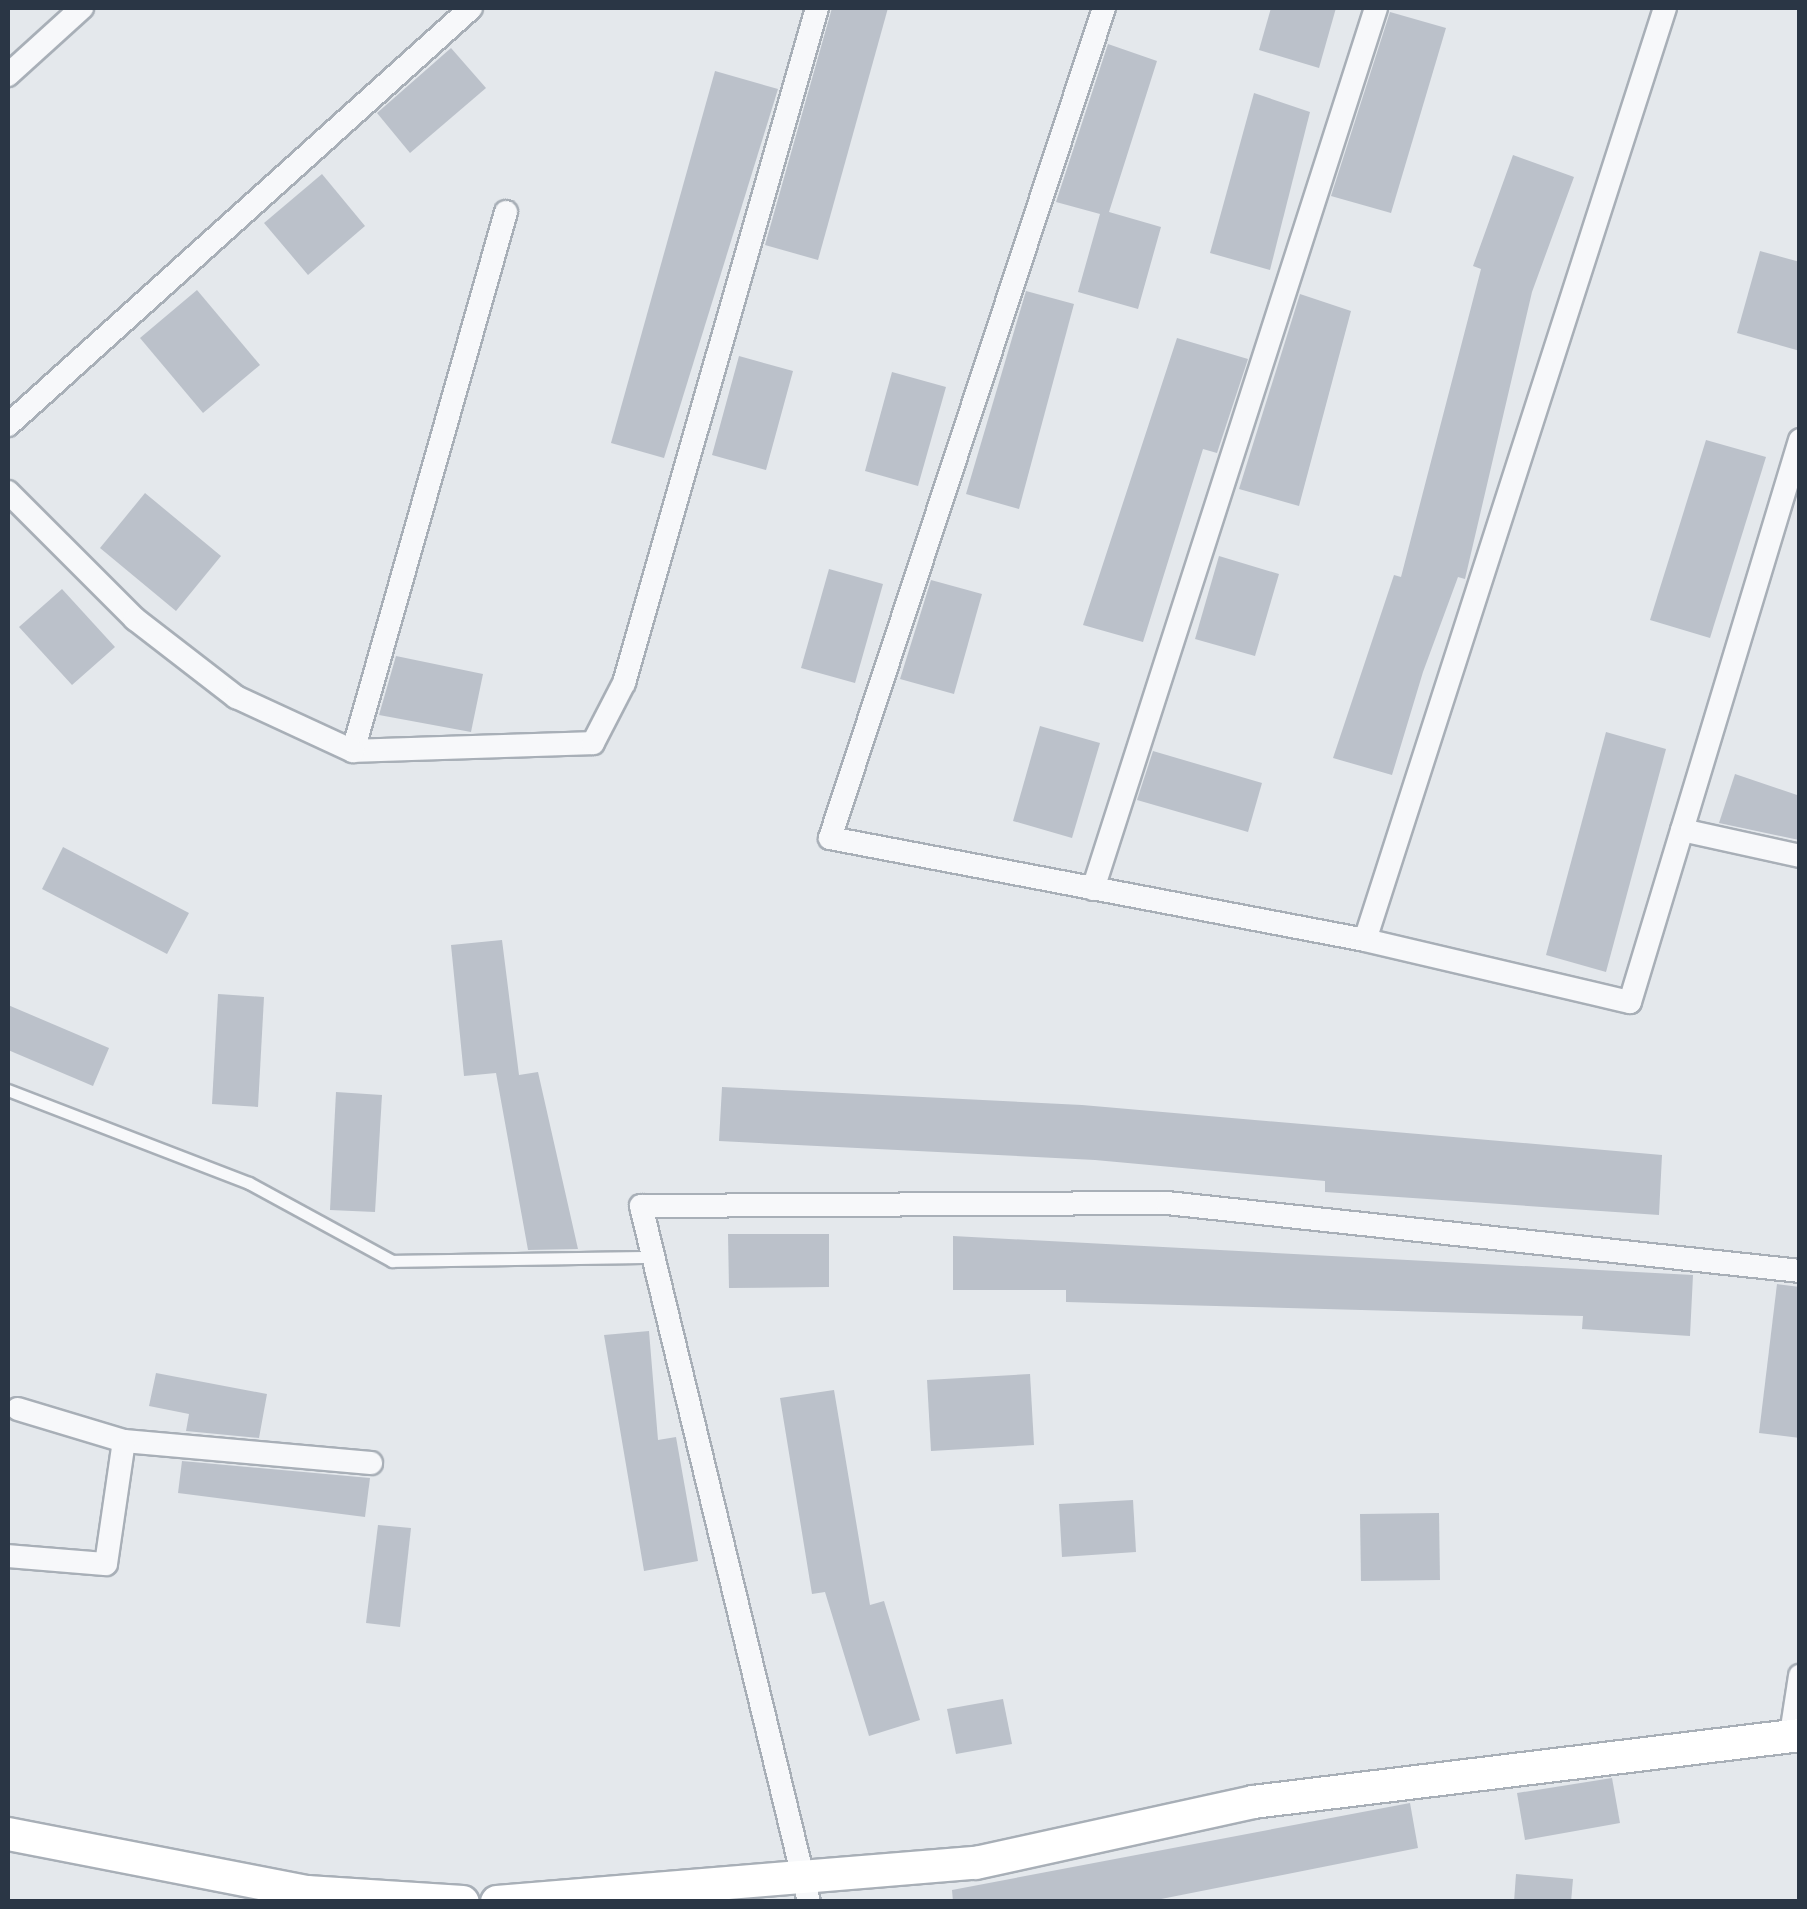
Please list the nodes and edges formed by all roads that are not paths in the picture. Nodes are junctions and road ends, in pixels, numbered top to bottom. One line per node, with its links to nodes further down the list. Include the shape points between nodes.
1 (82, 8): 7 (street)
2 (471, 8): 9 (street)
3 (817, 8): 12 (street, via 624,683 593,743)
4 (1104, 8): 15 (street, via 830,838)
5 (1376, 8): 15 (street)
6 (1665, 8): 16 (street)
7 (8, 75)
8 (506, 212): 12 (street)
9 (8, 425)
10 (1800, 440): 13 (street)
11 (8, 492): 12 (street, via 135,619 236,697)
12 (352, 752)
13 (1682, 830): 14 (street); 16 (street, via 1630,1002)
14 (1800, 856)
15 (1093, 890): 16 (street)
16 (1365, 940)
17 (8, 1090): 18 (lane, via 248,1184 392,1261)
18 (652, 1258): 19 (street, via 641,1206 1167,1203); 27 (street)
19 (1800, 1271)
20 (18, 1409): 21 (street)
21 (124, 1440): 22 (street); 23 (street, via 106,1564)
22 (370, 1463)
23 (8, 1556)
24 (1800, 1676): 25 (street)
25 (1795, 1734): 27 (street, via 1253,1802 976,1863)
26 (8, 1834): 28 (street)
27 (806, 1887): 30 (street)
28 (306, 1897): 29 (street)
29 (463, 1902)
30 (497, 1902)

